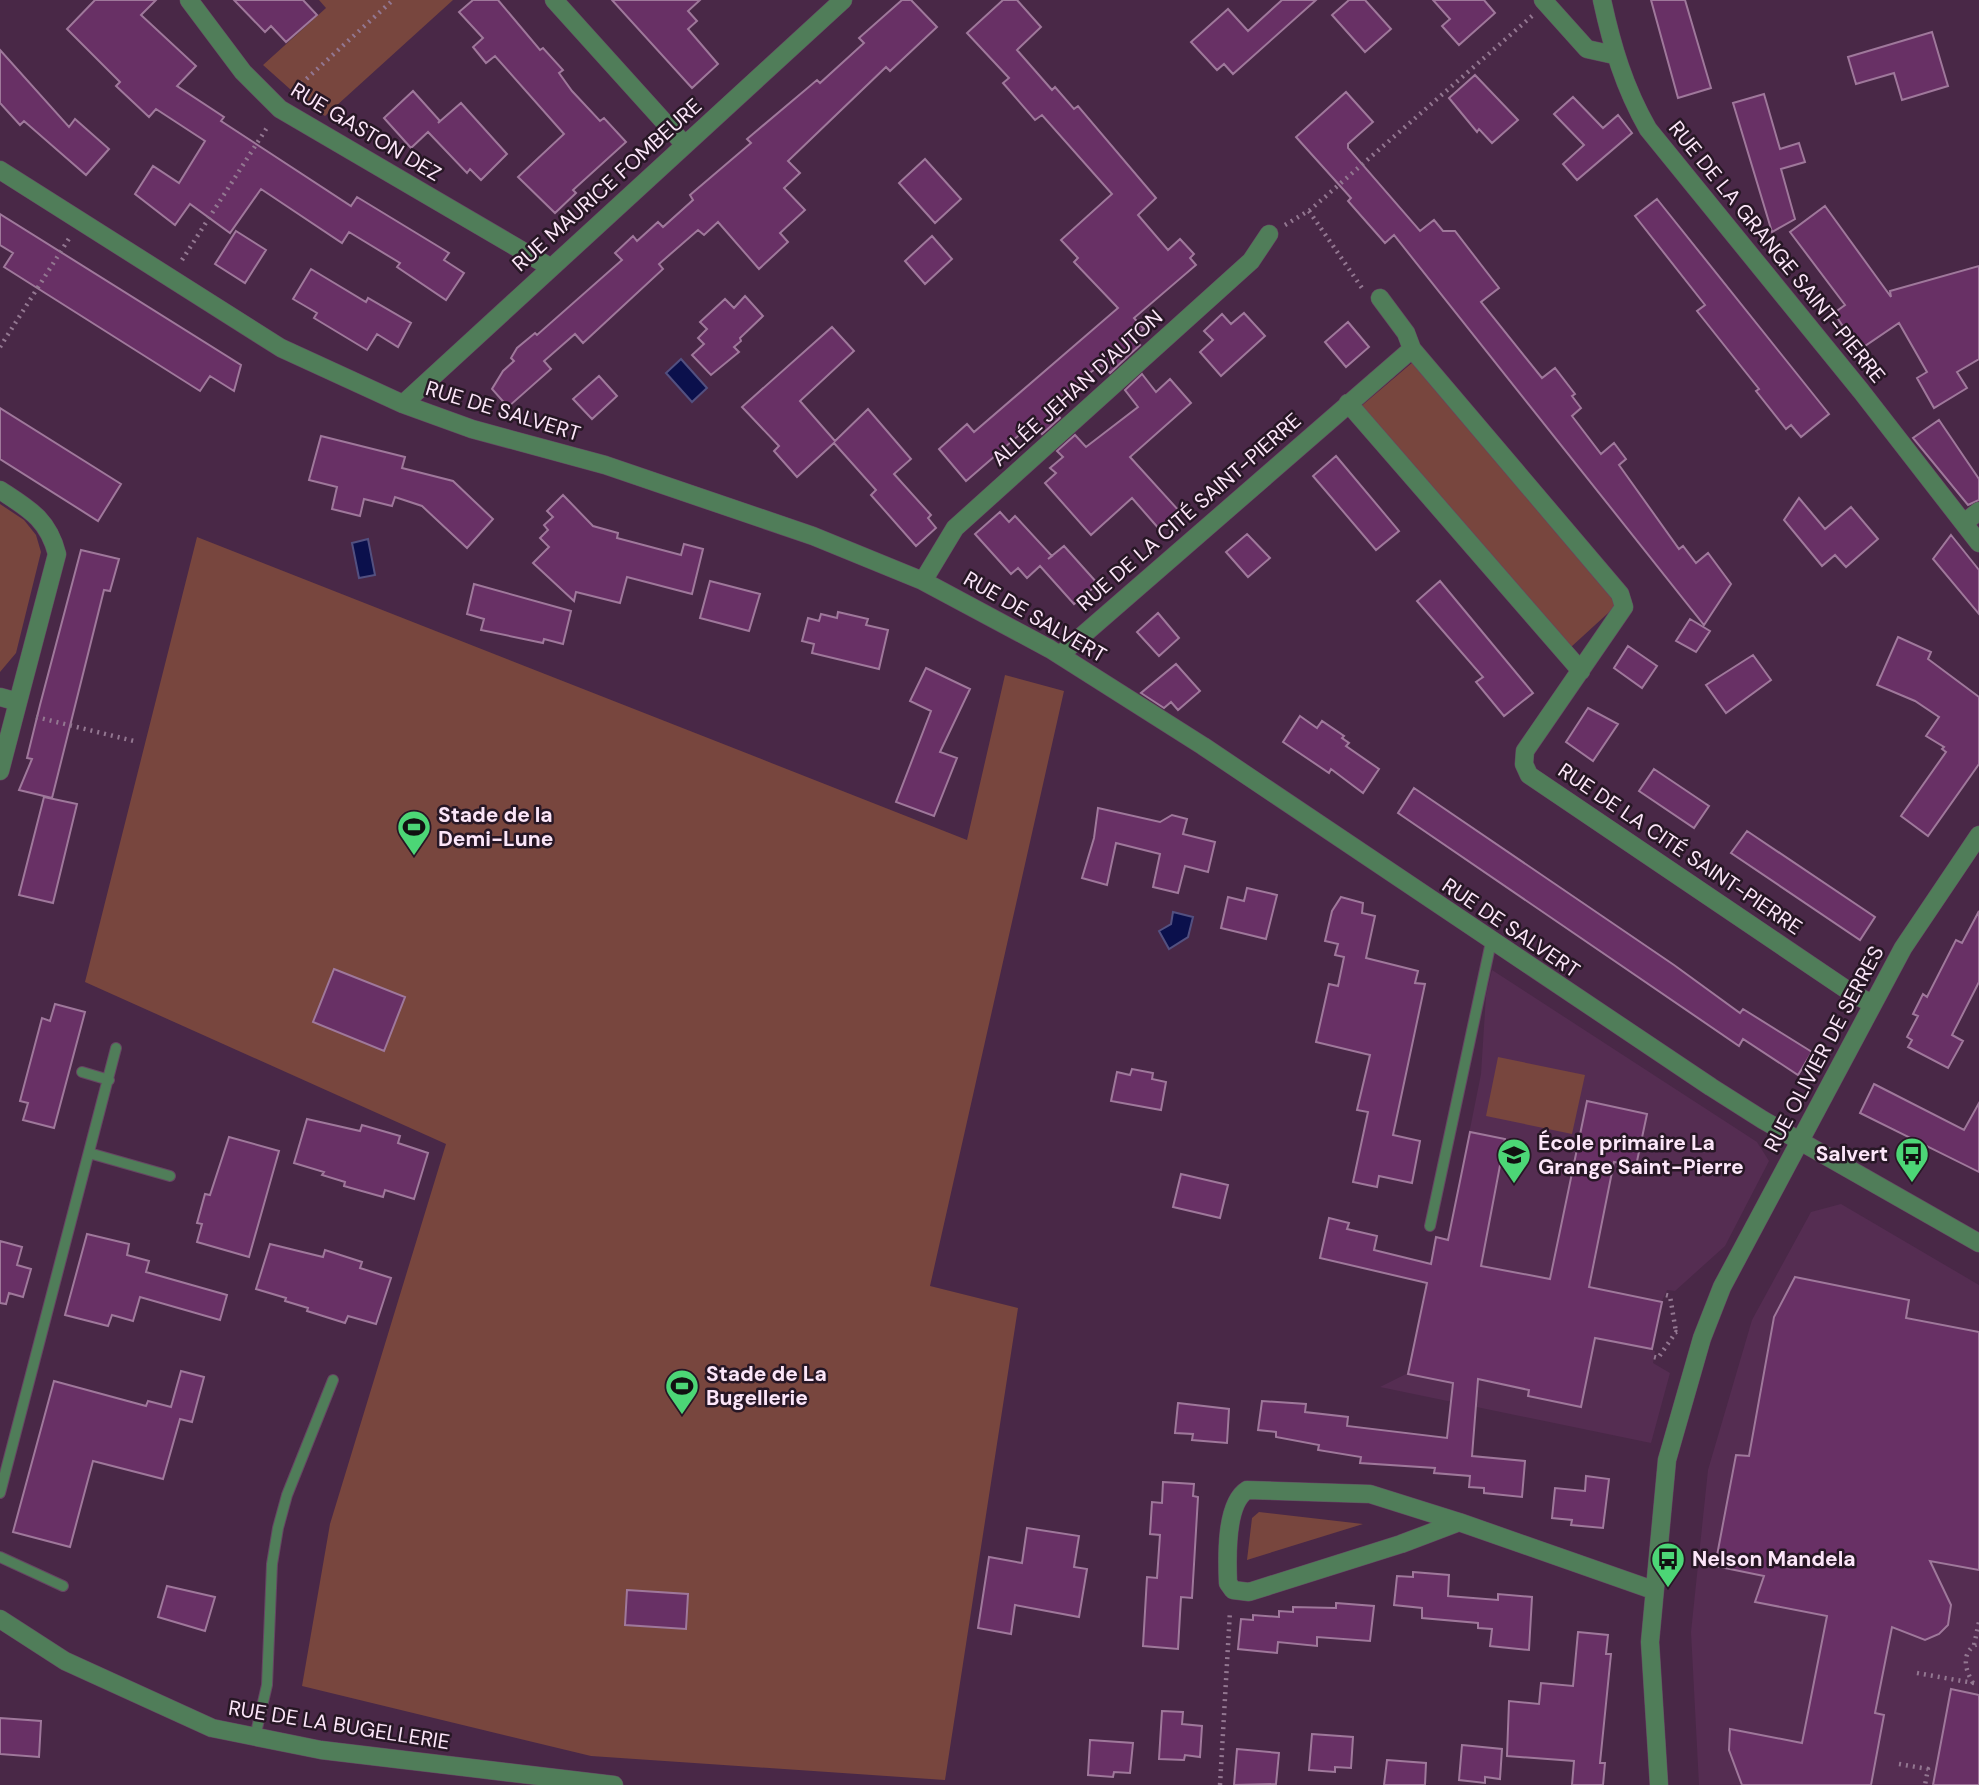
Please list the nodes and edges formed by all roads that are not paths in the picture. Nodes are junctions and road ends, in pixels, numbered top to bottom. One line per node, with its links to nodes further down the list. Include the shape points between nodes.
1 (189, 0): 10 (street, RUE GASTON DEZ, via 243,72 279,109)
2 (554, 0): 7 (street)
3 (843, 0): 7 (street, RUE MAURICE FOMBEURE)
4 (1602, 0): 6 (street, RUE DE LA GRANGE SAINT-PIERRE)
5 (1544, 2): 6 (street, via 1587,49)
6 (1614, 55): 17 (street, RUE DE LA GRANGE SAINT-PIERRE, via 1633,103 1660,146)
7 (685, 145): 10 (street, RUE MAURICE FOMBEURE)
8 (0, 170): 14 (street, RUE DE SALVERT, via 281,348)
9 (1269, 234): 19 (street, ALLÉE JEHAN D'AUTON, via 1251,261 955,528)
10 (550, 267): 14 (street, RUE MAURICE FOMBEURE)
11 (1380, 298): 12 (street, RUE DE LA CITÉ SAINT-PIERRE)
12 (1412, 349): 13 (street, RUE DE LA CITÉ SAINT-PIERRE); 21 (street, RUE DE LA CITÉ SAINT-PIERRE, via 1620,594 1624,607)
13 (1348, 403): 20 (street, RUE DE LA CITÉ SAINT-PIERRE); 21 (street)
14 (403, 404): 19 (street, RUE DE SALVERT, via 472,429 606,465 813,536)
15 (0, 490): 22 (street, via 32,510 52,532 57,554)
16 (1979, 511): 17 (street)
17 (1964, 523): 18 (street, RUE DE LA GRANGE SAINT-PIERRE)
18 (1979, 543)
19 (923, 581): 20 (street, RUE DE SALVERT)
20 (1060, 655): 25 (street, RUE DE SALVERT, via 1215,754)
21 (1581, 671): 26 (street, RUE DE LA CITÉ SAINT-PIERRE, via 1525,751 1529,775)
22 (11, 704): 23 (street)
23 (0, 771)
24 (1979, 835): 26 (street, RUE OLIVIER DE SERRES, via 1903,948)
25 (1491, 942): 30 (street, RUE DE SALVERT); 33 (lane)
26 (1873, 1004): 30 (street, RUE OLIVIER DE SERRES)
27 (116, 1048): 29 (lane)
28 (82, 1072): 29 (lane)
29 (108, 1080): 31 (lane)
30 (1801, 1142): 34 (street, RUE DE SALVERT); 40 (street, RUE OLIVIER DE SERRES, via 1721,1287 1702,1338 1667,1460)
31 (89, 1153): 32 (lane); 36 (lane)
32 (170, 1176)
33 (1430, 1226)
34 (1979, 1243)
35 (333, 1380): 42 (lane, via 278,1528 267,1685)
36 (0, 1493)
37 (1460, 1522): 37 (street, via 1370,1494 1247,1490 1237,1498 1232,1513 1228,1583 1237,1591 1249,1591); 40 (street)
38 (0, 1557): 39 (lane)
39 (63, 1586)
40 (1653, 1590): 44 (street, RUE OLIVIER DE SERRES, via 1650,1642)
41 (0, 1619): 42 (street, RUE DE LA BUGELLERIE, via 65,1661 212,1728)
42 (255, 1737): 43 (street, RUE DE LA BUGELLERIE, via 332,1751)
43 (614, 1785)
44 (1659, 1785)

